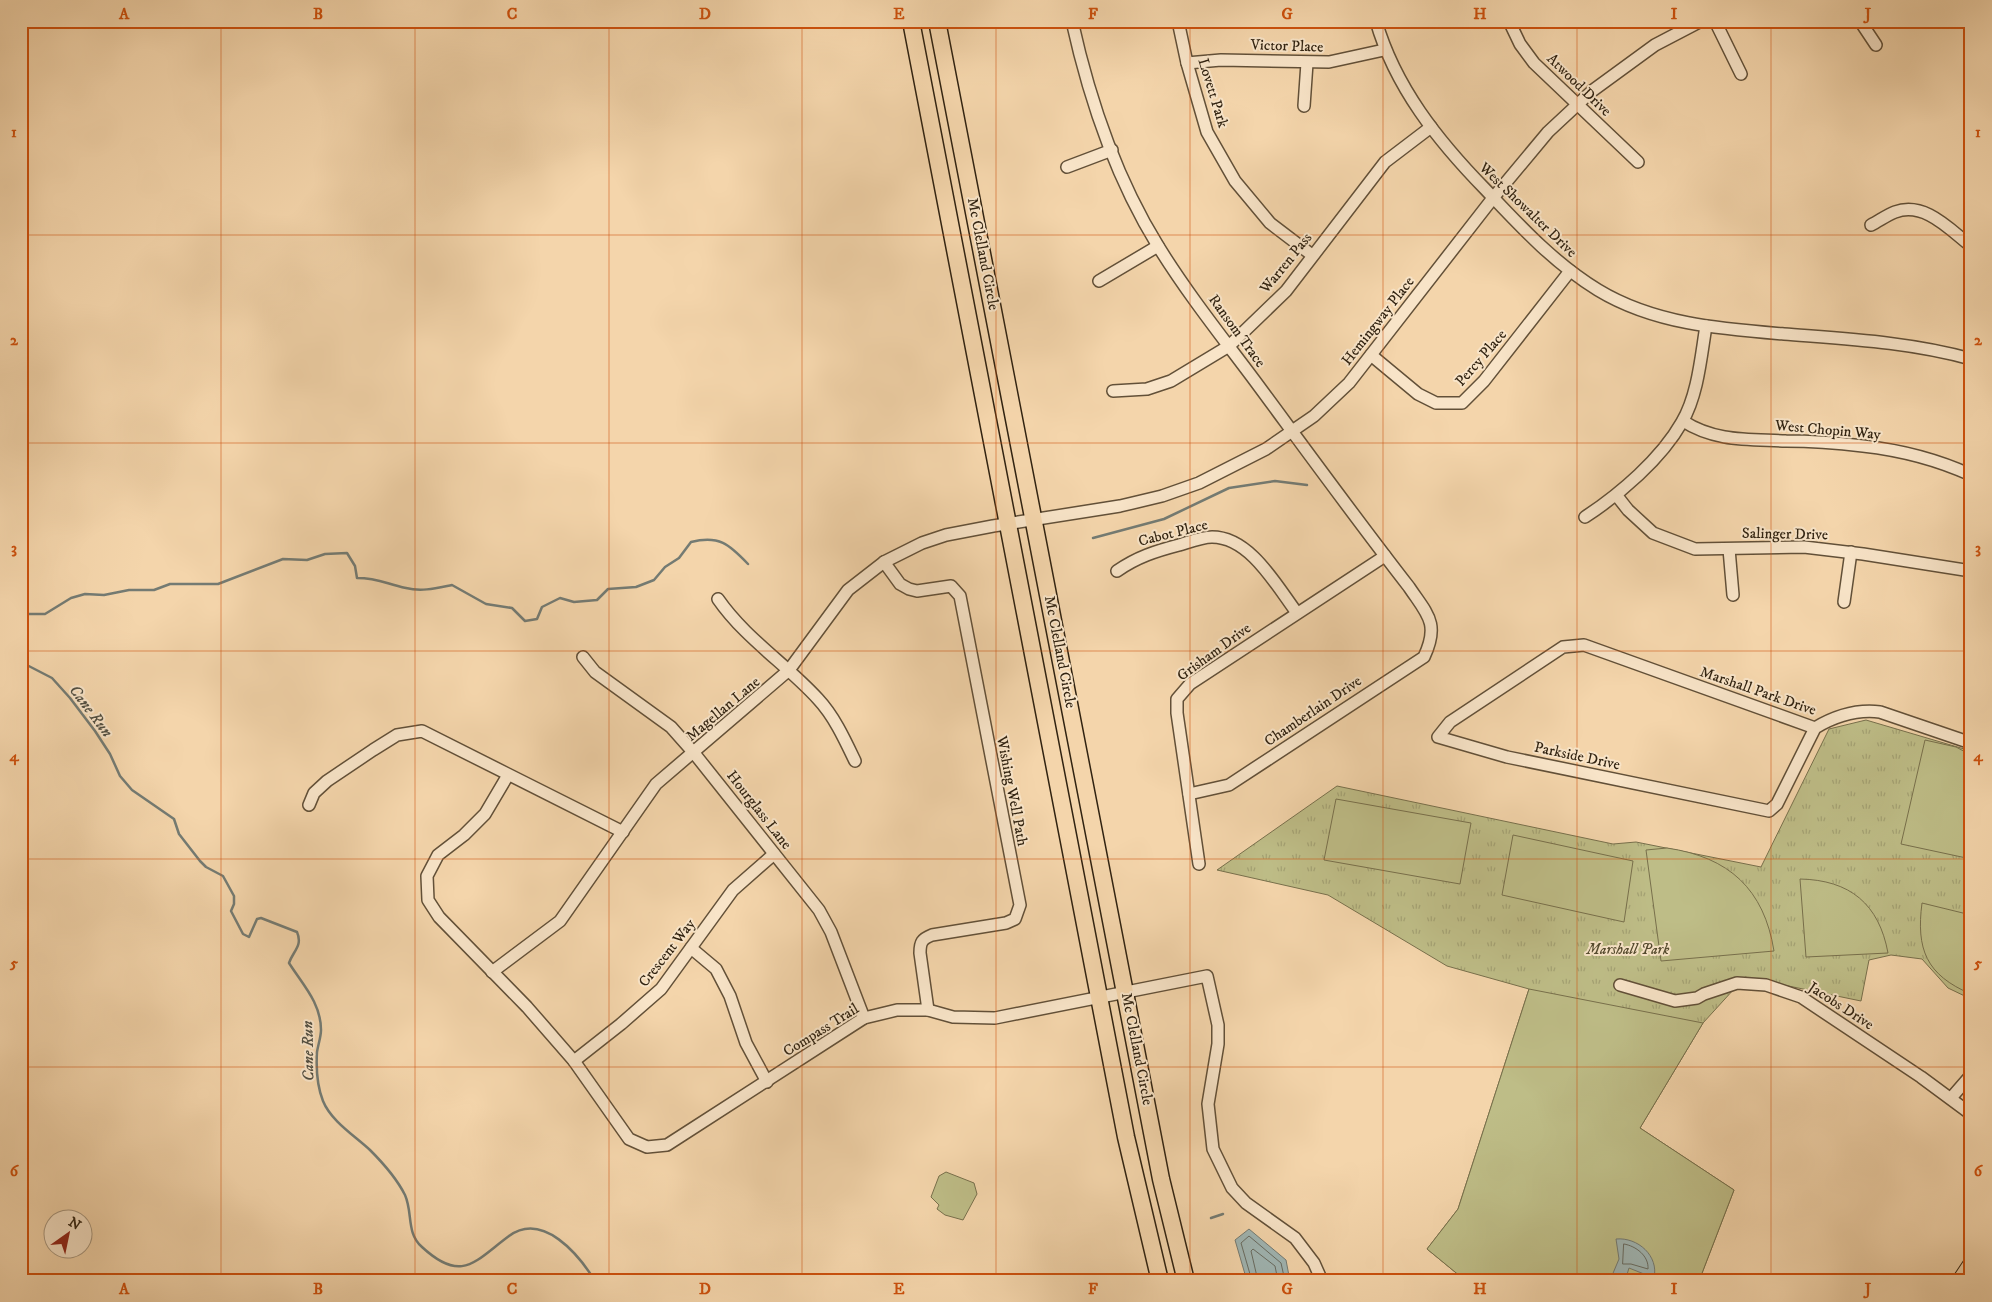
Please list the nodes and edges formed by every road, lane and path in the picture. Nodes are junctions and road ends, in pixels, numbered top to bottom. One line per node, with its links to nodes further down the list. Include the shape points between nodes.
1 (911, 21): 39 (highway, Mc Clelland Circle)
2 (938, 21): 38 (highway, Mc Clelland Circle)
3 (1072, 21): 18 (street, Ransom Trace, via 1083,72)
4 (1178, 21): 12 (street, Lovett Park)
5 (1376, 21): 11 (street, West Showalter Drive)
6 (1509, 21): 15 (street, Atwood Drive, via 1534,63)
7 (1701, 21): 15 (street, Hemingway Place, via 1655,45)
8 (1714, 21): 14 (street)
9 (1860, 21): 10 (street)
10 (1876, 45)
11 (1384, 50): 13 (street, Victor Place, via 1329,62); 17 (street, West Showalter Drive)
12 (1187, 63): 13 (street, Victor Place, via 1221,60); 25 (street, Lovett Park, via 1207,132 1234,182 1270,223)
13 (1307, 63): 16 (street)
14 (1741, 74)
15 (1579, 104): 19 (street, Atwood Drive); 21 (street, Hemingway Place, via 1548,132)
16 (1304, 106)
17 (1431, 127): 21 (street, West Showalter Drive); 25 (street, Warren Pass, via 1385,162)
18 (1112, 150): 20 (street); 23 (street, Ransom Trace)
19 (1638, 162)
20 (1067, 167)
21 (1493, 198): 26 (street, West Showalter Drive, via 1534,241); 30 (street, Hemingway Place)
22 (1871, 225): 24 (street, via 1896,212 1920,212 1938,219)
23 (1158, 246): 27 (street); 29 (street, Ransom Trace)
24 (1971, 246)
25 (1312, 255): 29 (street, Warren Pass, via 1286,291)
26 (1570, 271): 28 (street, West Showalter Drive, via 1600,291 1639,309); 30 (street, Percy Place, via 1484,381 1462,403 1436,403 1418,394)
27 (1099, 281)
28 (1706, 326): 31 (street, West Showalter Drive, via 1862,340 1939,350); 33 (street, via 1698,377)
29 (1229, 346): 32 (street, Warren Pass, via 1171,382 1147,389); 34 (street, Ransom Trace)
30 (1370, 355): 34 (street, Hemingway Place, via 1349,383 1314,416)
31 (1971, 360)
32 (1113, 390)
33 (1682, 422): 35 (street, West Chopin Way, via 1696,430 1723,437 1865,446 1917,457); 36 (street, via 1653,459)
34 (1292, 431): 38 (street, Hemingway Place, via 1266,449 1200,483 1120,506); 42 (street, Ransom Trace)
35 (1971, 474)
36 (1617, 496): 37 (street); 40 (street, Salinger Drive, via 1652,533 1695,550)
37 (1584, 517)
38 (1034, 520): 39 (street, Hemingway Place); 67 (highway, Mc Clelland Circle)
39 (1008, 523): 43 (street, Magellan Lane, via 946,535); 68 (highway, Mc Clelland Circle)
40 (1729, 548): 41 (street, Salinger Drive, via 1804,547); 46 (street)
41 (1851, 552): 44 (street, Salinger Drive); 48 (street)
42 (1385, 556): 49 (street, Grisham Drive); 50 (street, Ransom Trace, via 1429,617)
43 (884, 562): 53 (street, Magellan Lane, via 848,590); 69 (street, Wishing Well Path, via 904,588 917,591 951,586 960,596 1020,905 1014,919 1006,923 924,938 920,953)
44 (1971, 570)
45 (1117, 572): 49 (street, Cabot Place, via 1132,560 1151,552 1211,536 1231,539 1250,552)
46 (1733, 596)
47 (718, 599): 53 (street, via 731,618)
48 (1844, 602)
49 (1297, 613): 59 (street, Grisham Drive, via 1190,684 1177,699)
50 (1432, 630): 59 (street, Chamberlain Drive, via 1432,640 1424,656 1229,785)
51 (1563, 647): 54 (street, Marshall Park Drive, via 1584,645); 54 (street, Parkside Drive, via 1450,722 1438,736 1507,757 1769,811 1777,804)
52 (582, 657): 56 (street, Hourglass Lane, via 595,672 671,727)
53 (789, 670): 56 (street, Magellan Lane); 57 (street, via 819,700 842,734)
54 (1815, 728): 55 (street, Marshall Park Drive, via 1852,712 1868,710)
55 (1971, 743)
56 (694, 753): 61 (street, Magellan Lane, via 656,784); 62 (street, Hourglass Lane)
57 (855, 761)
58 (508, 775): 60 (street, via 422,731 397,735 327,781 314,793); 61 (street); 65 (street, via 485,814 438,855 428,876 428,900 439,917)
59 (1189, 794): 63 (street, Grisham Drive)
60 (310, 805)
61 (623, 832): 65 (street, Magellan Lane, via 560,921)
62 (774, 854): 64 (street, Crescent Way, via 734,890); 70 (street, Hourglass Lane, via 819,910 831,932)
63 (1199, 864)
64 (691, 948): 71 (street, Crescent Way, via 661,989); 73 (street, via 716,969 730,996 746,1043)
65 (492, 972): 71 (street)
66 (1620, 985): 74 (street, Jacobs Drive, via 1675,1001 1697,998 1737,982 1789,991)
67 (1125, 992): 68 (street, Compass Trail); 78 (highway, Mc Clelland Circle, via 1168,1215); 79 (street, Compass Trail, via 1207,976 1218,1025 1208,1104 1213,1149 1232,1188 1246,1203 1295,1238 1314,1263)
68 (1100, 997): 69 (street, Compass Trail, via 995,1018 972,1019); 77 (highway, Mc Clelland Circle, via 1134,1174)
69 (928, 1010): 70 (street, Compass Trail, via 897,1010)
70 (864, 1018): 73 (street, Compass Trail)
71 (574, 1060): 73 (street, Compass Trail, via 630,1139 647,1147 667,1145)
72 (1971, 1074): 74 (street)
73 (767, 1082)
74 (1951, 1098): 75 (street, Jacobs Drive)
75 (1971, 1114)
76 (1971, 1263): 80 (main road)
77 (1160, 1281)
78 (1186, 1281)
79 (1322, 1281)
80 (1959, 1281)

